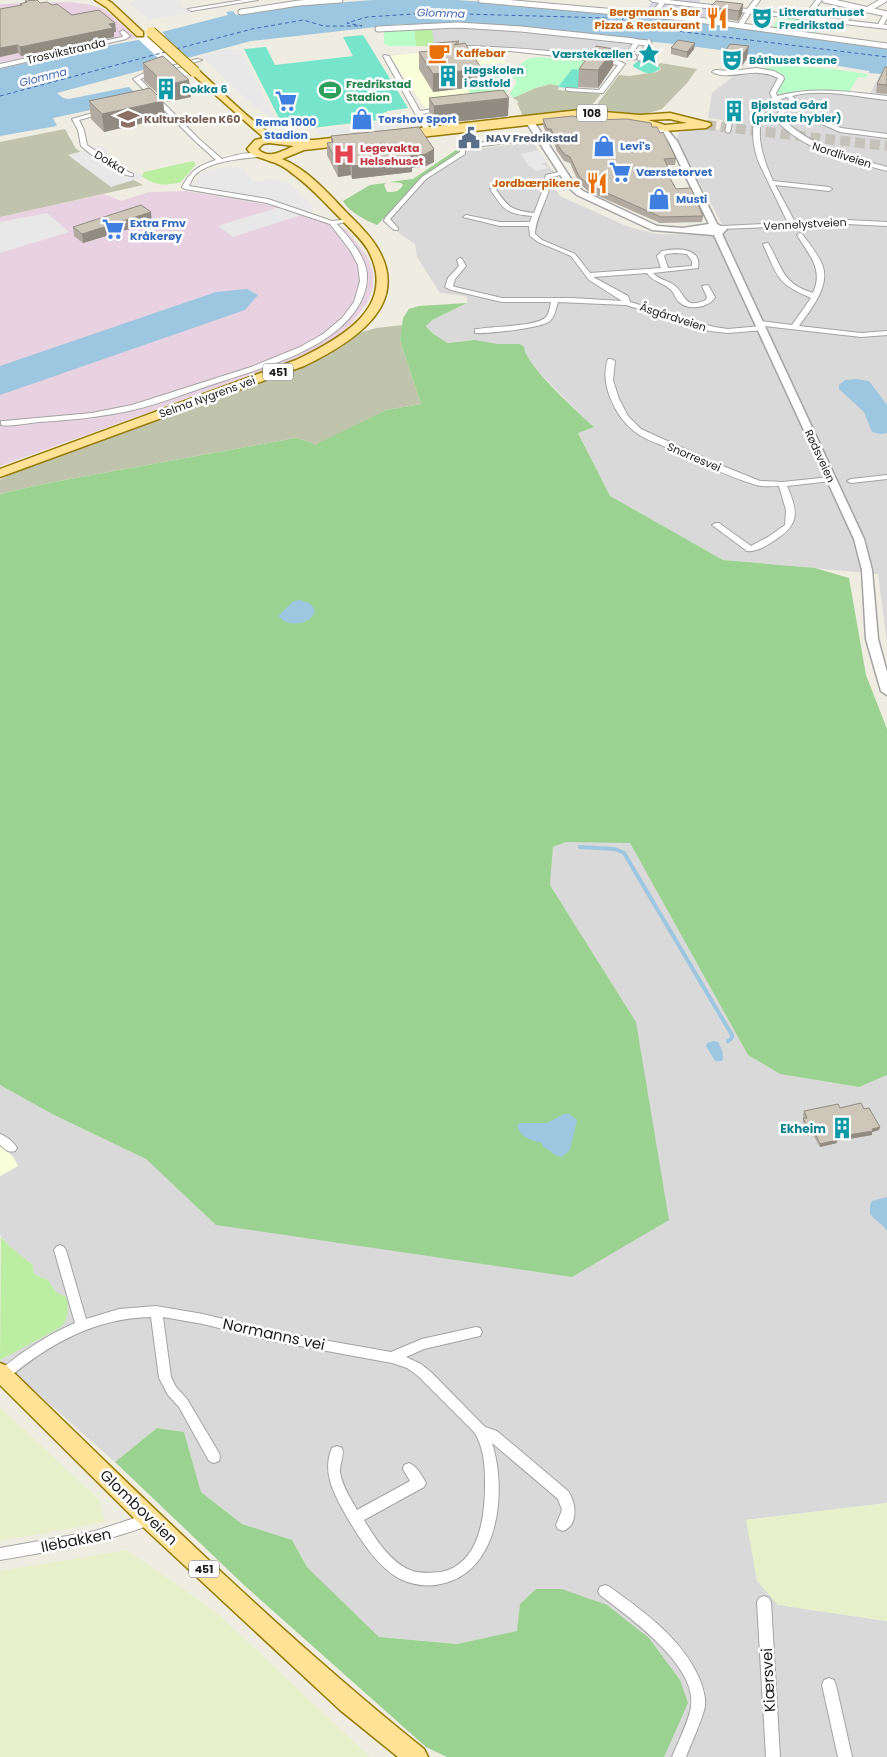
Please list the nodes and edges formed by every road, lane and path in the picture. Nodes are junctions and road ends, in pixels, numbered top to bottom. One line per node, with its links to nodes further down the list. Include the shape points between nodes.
1 (100, 0): 53 (main road, via 253,137)
2 (118, 0): 51 (main road, 108, bridge)
3 (255, 0): 15 (street)
4 (340, 0): 18 (street)
5 (481, 0): 19 (street)
6 (653, 0): 13 (street)
7 (726, 0): 13 (street)
8 (757, 0): 17 (street)
9 (819, 0): 21 (street)
10 (825, 0): 14 (street)
11 (884, 0): 16 (street)
12 (662, 3): 19 (street)
13 (720, 8): 17 (street)
14 (857, 8): 16 (street); 22 (street)
15 (191, 9)
16 (867, 10): 20 (street)
17 (749, 11): 21 (street); 23 (street)
18 (241, 12)
19 (654, 14): 23 (street)
20 (887, 15): 24 (street)
21 (805, 18): 24 (street)
22 (845, 20)
23 (740, 24): 28 (street)
24 (884, 26)
25 (378, 29): 27 (street, via 458,25)
26 (123, 32): 35 (street, Trosvikstranda, via 127,36 124,38)
27 (637, 42): 32 (street, via 649,43); 34 (street)
28 (887, 46)
29 (497, 49): 29 (street, via 458,48 456,50 460,52); 34 (street)
30 (386, 56): 43 (street)
31 (634, 58): 34 (street)
32 (640, 58)
33 (199, 60): 56 (street, via 138,77 137,81 154,101)
34 (624, 60): 37 (street, via 601,92)
35 (0, 66)
36 (714, 72): 39 (street, via 758,69 778,74 781,79 773,93)
37 (568, 89)
38 (787, 94): 39 (street); 40 (street, via 807,91); 58 (street, Nordliveien, via 792,99 791,103 778,119 807,143)
39 (775, 98): 61 (street, via 760,109 756,128 759,154)
40 (887, 98)
41 (446, 110): 43 (street)
42 (109, 111): 60 (street, Dokka, via 75,120 84,146)
43 (419, 113): 48 (street)
44 (529, 120): 45 (main road, 108, via 592,116); 48 (main road, 108); 50 (street)
45 (657, 121): 46 (main road, 108); 46 (main road, via 669,107); 52 (street)
46 (677, 122): 52 (street)
47 (824, 123): 49 (street, via 840,130)
48 (428, 132): 54 (main road, 108)
49 (887, 136)
50 (539, 138): 59 (street); 71 (street, via 462,146 463,153 424,178 387,219)
51 (274, 140): 53 (main road, 108); 54 (main road, 108)
52 (673, 141): 72 (street, Rødsveien)
53 (255, 149): 55 (main road, 108); 56 (street)
54 (289, 149): 55 (main road, 108); 57 (main road, Selma Nygrens vei / 451)
55 (272, 158): 57 (main road, Selma Nygrens vei / 451)
56 (222, 161): 67 (street, via 194,172 184,187 276,203)
57 (293, 168): 66 (main road, Selma Nygrens vei / 451)
58 (887, 169)
59 (563, 173): 64 (street, via 548,176 545,196); 72 (street, via 575,190 584,196 655,228)
60 (131, 175)
61 (771, 183): 63 (street); 69 (street)
62 (493, 189): 64 (street, via 505,207 518,213)
63 (828, 189)
64 (537, 215): 68 (street)
65 (466, 217): 68 (street, via 500,224)
66 (348, 220): 67 (street); 91 (main road, Selma Nygrens vei / 451, via 373,249 381,266 383,282 381,296 366,321 343,340 285,369)
67 (332, 223): 90 (street, via 360,260 364,281 355,308 323,337 284,356 148,403 104,412)
68 (533, 224): 78 (street, Åsgårdveien, via 533,237 573,255)
69 (792, 224): 70 (street, Vennelystveien); 72 (street, Vennelystveien)
70 (887, 224)
71 (396, 229)
72 (714, 229): 83 (street, Rødsveien)
73 (800, 235): 80 (street, via 821,272)
74 (766, 244): 80 (street, via 786,285)
75 (460, 260): 81 (street, via 463,266 449,283 450,288 502,300)
76 (665, 270): 76 (street, via 660,254 666,251 690,252 696,264 693,268); 77 (street)
77 (649, 271): 78 (street); 79 (street, via 656,280 673,288 687,304 709,301 711,297)
78 (587, 275): 82 (street, Åsgårdveien)
79 (706, 286)
80 (814, 296): 84 (street)
81 (555, 301): 82 (street); 85 (street, via 549,317 542,322)
82 (627, 303): 83 (street, Åsgårdveien, via 713,329 728,331)
83 (760, 326): 84 (street, Åsgårdveien); 93 (street, Rødsveien)
84 (795, 326): 87 (street, Åsgårdveien)
85 (478, 331)
86 (887, 333): 87 (street)
87 (877, 335): 88 (street)
88 (887, 340)
89 (611, 361): 95 (street, Snorresvei, via 612,389 628,424 744,477 764,484)
90 (4, 423)
91 (0, 473)
92 (887, 477): 94 (street)
93 (831, 479): 95 (street, Snorresvei); 97 (street, Rødsveien, via 859,539 867,570 872,639)
94 (850, 481)
95 (782, 484): 96 (street, via 789,500 790,520 778,534 750,549)
96 (716, 525)
97 (887, 691)
98 (0, 1138): 99 (street)
99 (11, 1148)
100 (60, 1250): 102 (street)
101 (156, 1311): 102 (street, Normanns vei, via 119,1315); 104 (street, Normanns vei, via 191,1315 266,1334); 108 (street, via 166,1378)
102 (82, 1326): 105 (street, Normanns vei, via 22,1358)
103 (476, 1332): 104 (street, via 422,1344)
104 (393, 1357): 106 (street, Normanns vei, via 411,1364 430,1380)
105 (2, 1374): 111 (main road, Glomboveien / 451)
106 (480, 1431): 110 (street, Normanns vei, via 489,1453 491,1511 484,1541 472,1560 457,1573 424,1579 405,1575 380,1554); 112 (street, Normanns vei, via 492,1435 563,1495 569,1505)
107 (337, 1452): 110 (street, Normanns vei, via 333,1472)
108 (214, 1458)
109 (408, 1469): 110 (street, via 419,1483)
110 (355, 1518)
111 (150, 1519): 113 (street, Ilebakken, via 99,1537); 117 (main road, Glomboveien / 451, via 348,1702)
112 (563, 1525)
113 (0, 1554)
114 (605, 1591): 118 (street, via 672,1648 694,1681 698,1706)
115 (764, 1602): 119 (street, Kiærsvei)
116 (829, 1685): 120 (street)
117 (416, 1757)
118 (679, 1757)
119 (773, 1757)
120 (845, 1757)

